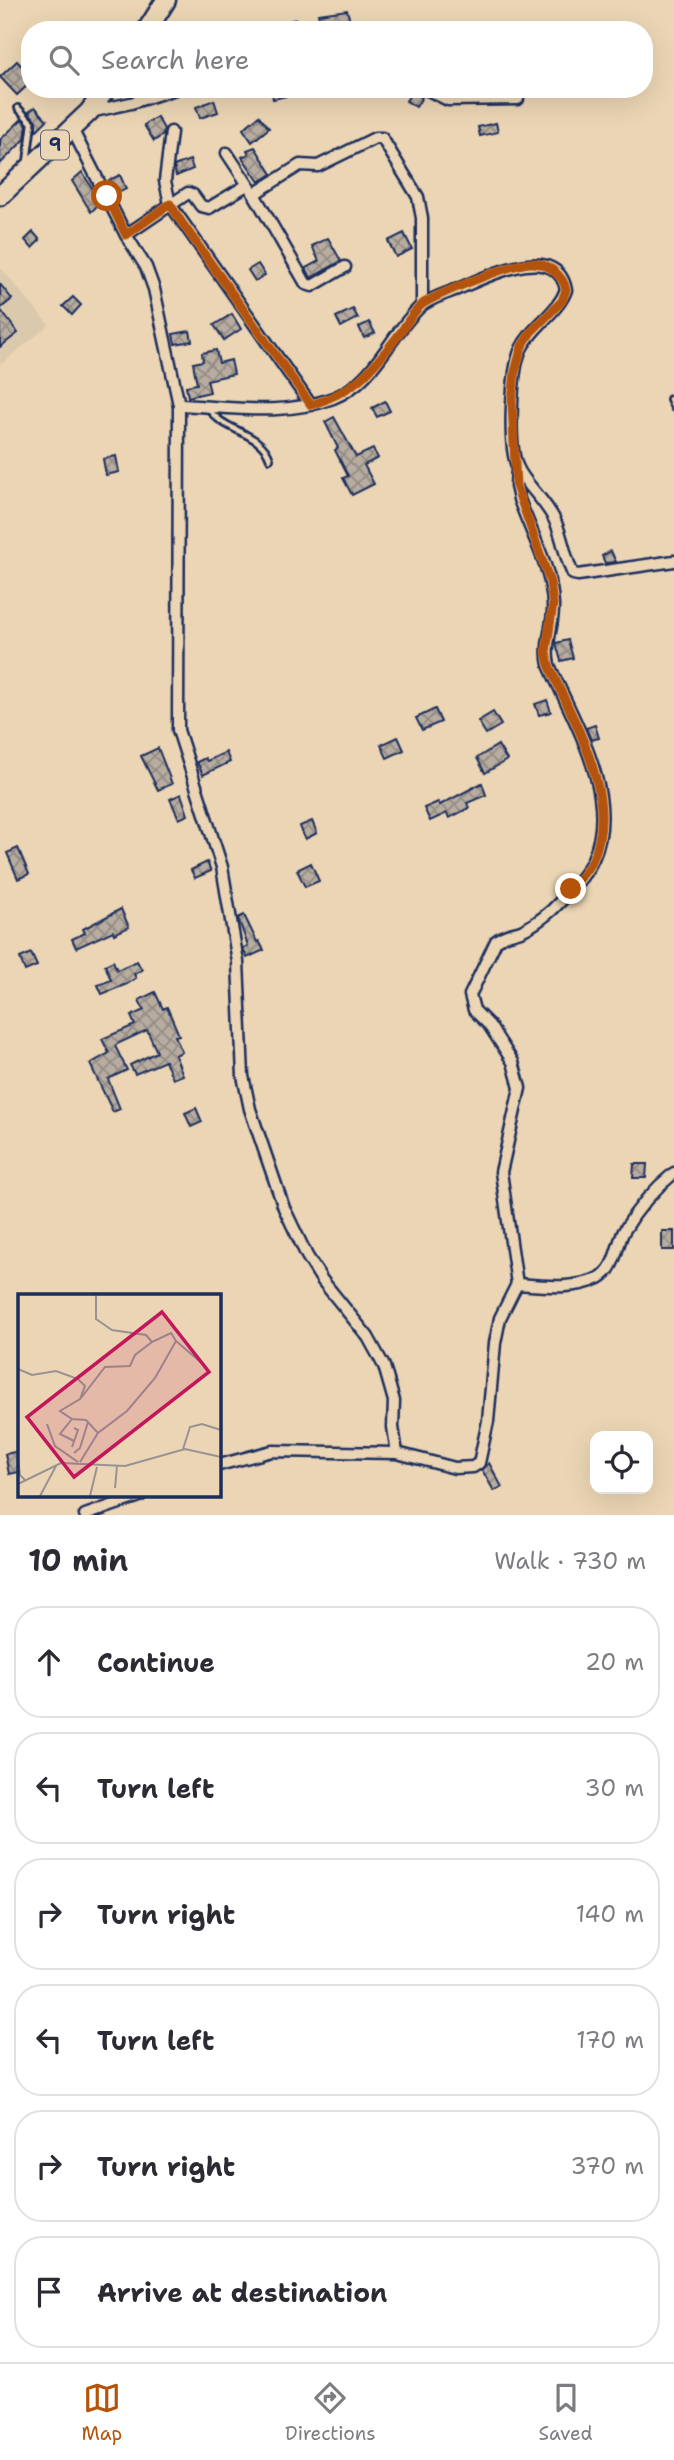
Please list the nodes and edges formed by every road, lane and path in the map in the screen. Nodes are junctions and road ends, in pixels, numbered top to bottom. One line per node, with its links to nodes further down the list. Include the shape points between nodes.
1 (166, 0): 2 (highway)
2 (153, 21)
3 (99, 98): 8 (highway, 9)
4 (147, 98): 8 (street)
5 (444, 98): 6 (street)
6 (518, 99)
7 (18, 108): 12 (lane, via 32,123)
8 (89, 112): 9 (highway, 9)
9 (72, 129): 12 (highway, 9); 17 (street)
10 (171, 132): 16 (street, via 165,181)
11 (227, 153): 13 (street)
12 (26, 173): 15 (highway, 9)
13 (247, 185): 14 (street); 16 (street, via 208,208 190,193)
14 (254, 194): 18 (street, via 306,284 312,286); 19 (street, via 300,165 318,166 382,138 418,197)
15 (0, 196)
16 (170, 204): 17 (street); 22 (street)
17 (126, 235): 21 (street, via 154,289)
18 (345, 267)
19 (422, 304): 22 (street, via 372,368 336,397); 26 (street, via 530,263 560,275 566,290 562,301 531,332 518,357 512,401)
20 (670, 400): 24 (lane)
21 (179, 405): 23 (street); 30 (street, via 178,730 222,867 238,962 243,1076 285,1208 307,1256 368,1337 384,1366 394,1401)
22 (311, 405): 23 (street, via 282,410)
23 (207, 406): 25 (lane, via 216,418 263,447)
24 (674, 408)
25 (270, 459)
26 (517, 467): 27 (street, via 556,521 573,574); 29 (street, via 519,499 550,582 549,665 601,793 601,837 592,862 541,919 496,941 470,995 474,1010 513,1062 520,1088 501,1172)
27 (674, 561)
28 (674, 1173): 29 (street, via 647,1198 600,1278 553,1287)
29 (517, 1284): 30 (street, via 500,1318 479,1463 456,1468)
30 (397, 1453): 31 (street, via 272,1451)
31 (220, 1465)
32 (134, 1498): 33 (street)
33 (85, 1515)

